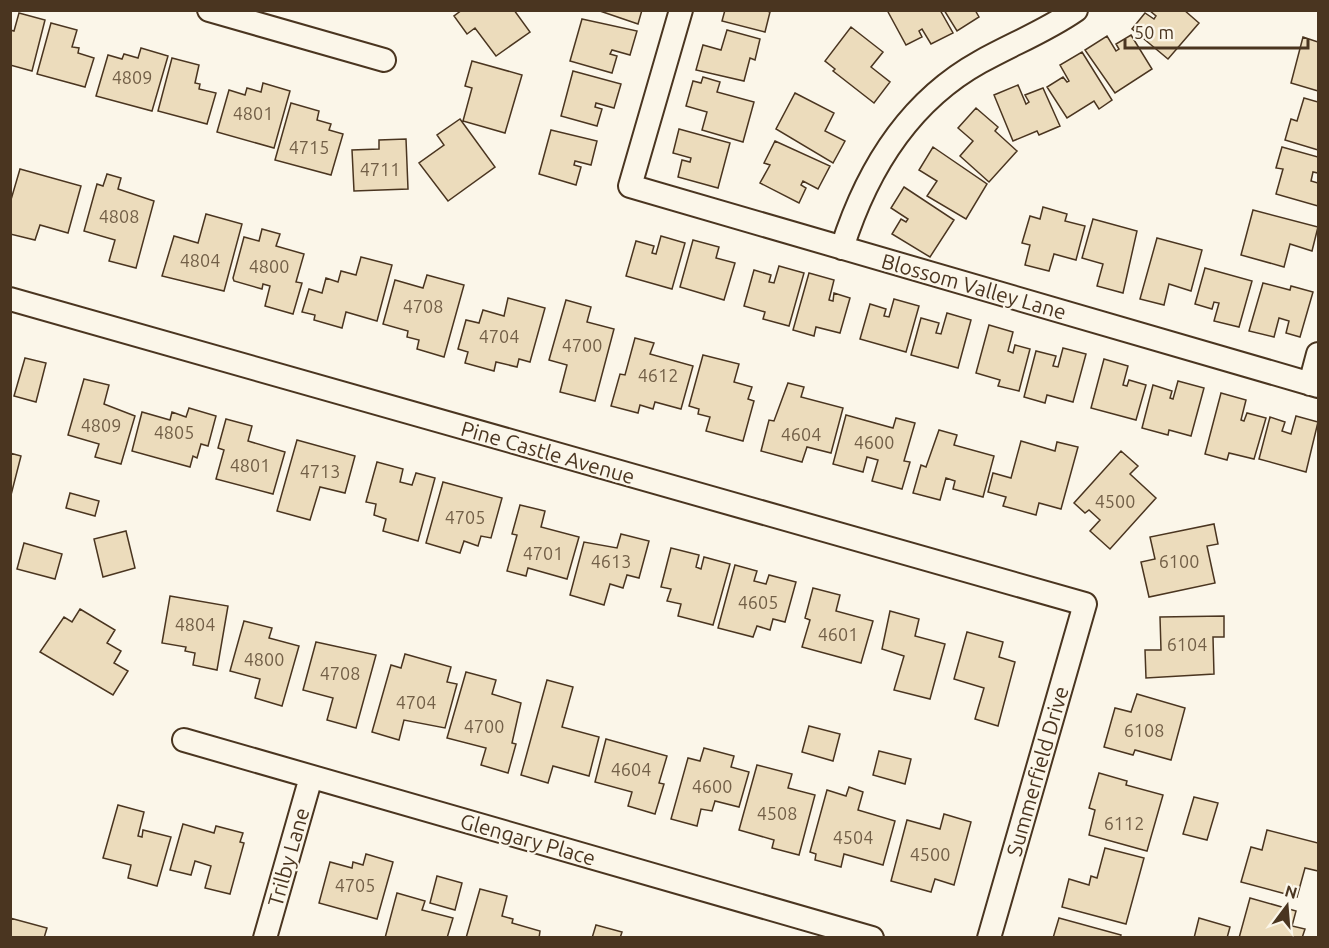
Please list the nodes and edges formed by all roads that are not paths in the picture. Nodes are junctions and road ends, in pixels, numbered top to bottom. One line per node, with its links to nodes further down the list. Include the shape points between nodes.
1 (209, 10): 4 (street)
2 (681, 10): 5 (street, Blossom Valley Lane, via 630,186)
3 (1076, 10): 5 (street, via 1055,25 979,63 914,114 869,177)
4 (384, 60)
5 (842, 248): 8 (street, Blossom Valley Lane)
6 (10, 299): 9 (street, Pine Castle Avenue)
7 (1318, 354): 8 (street)
8 (1314, 385)
9 (1085, 603): 14 (street, Summerfield Drive)
10 (184, 740): 11 (street, Glengary Place)
11 (311, 777): 12 (street, Trilby Lane); 13 (street, Glengary Place)
12 (265, 938)
13 (872, 938)
14 (989, 938)

